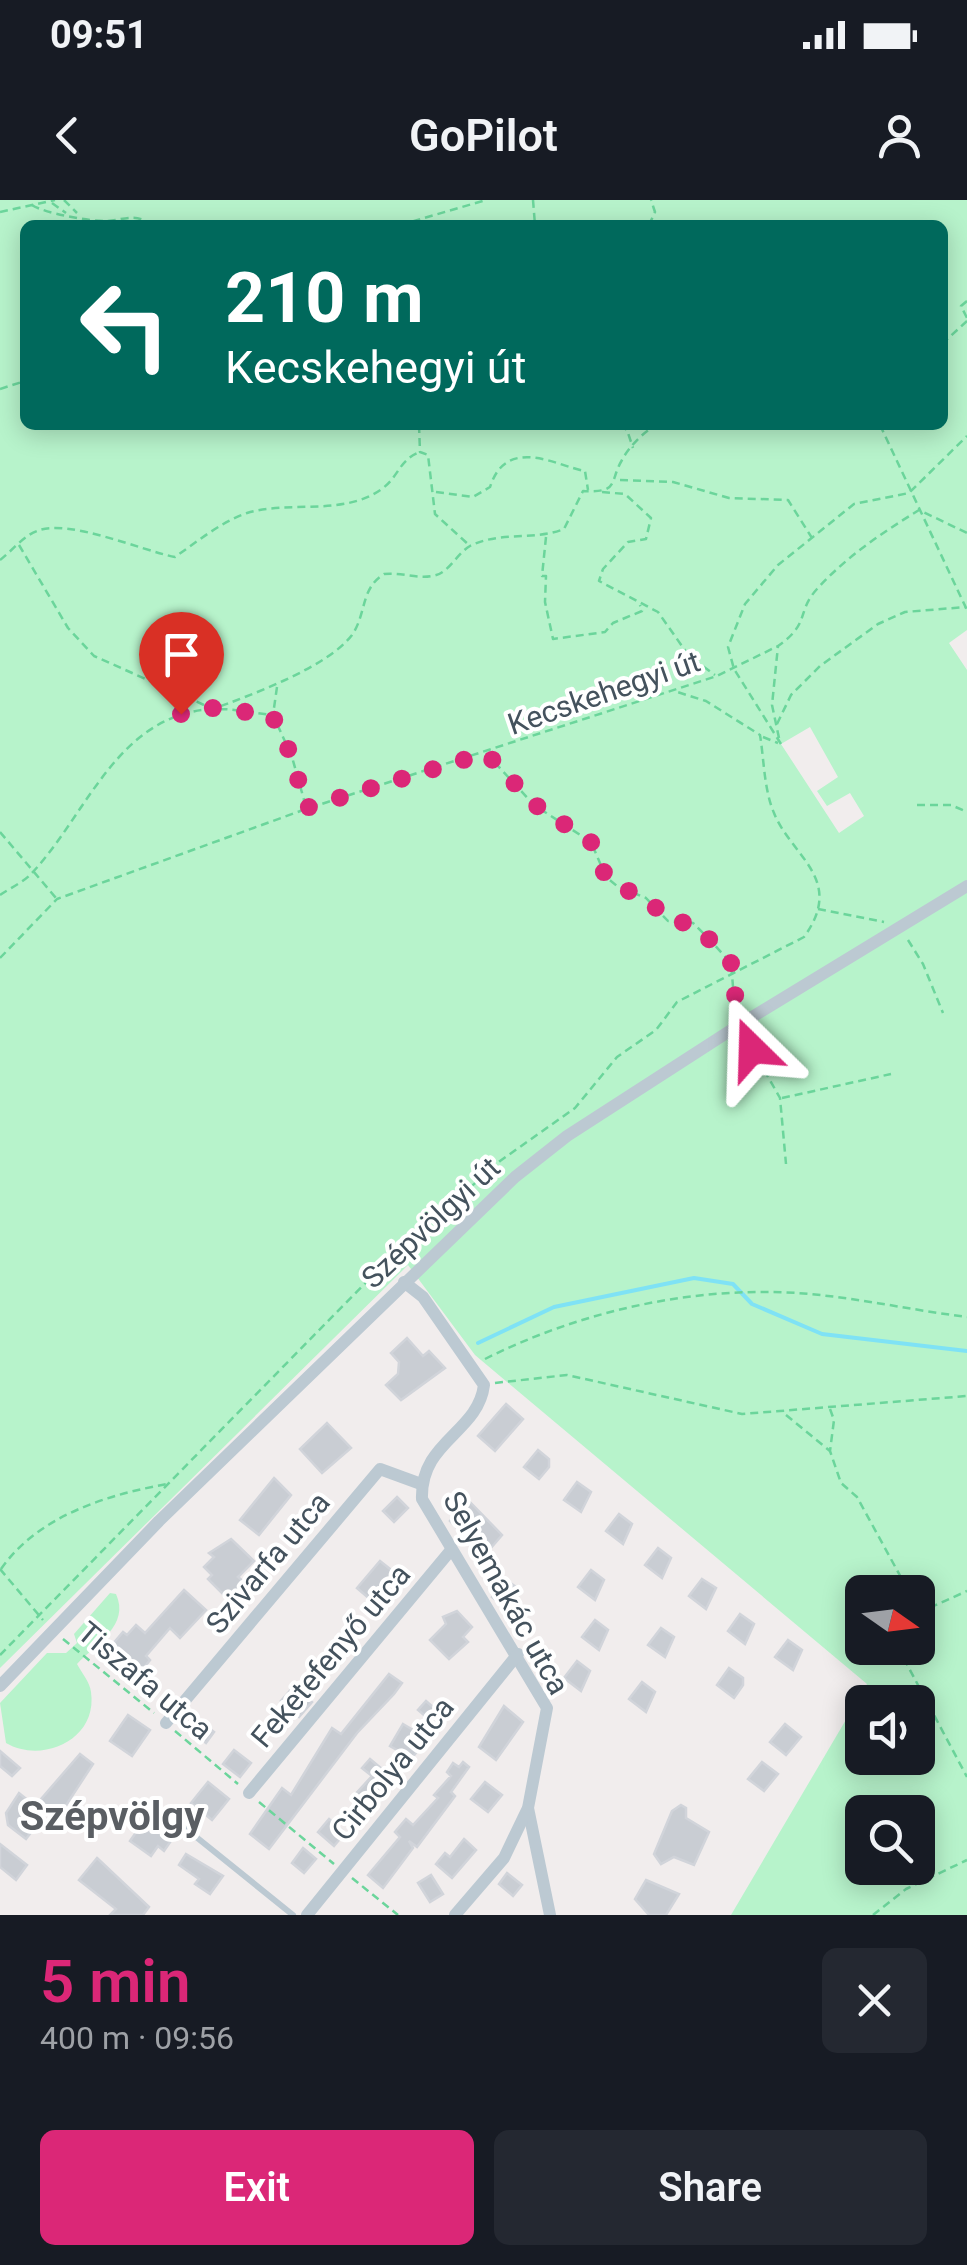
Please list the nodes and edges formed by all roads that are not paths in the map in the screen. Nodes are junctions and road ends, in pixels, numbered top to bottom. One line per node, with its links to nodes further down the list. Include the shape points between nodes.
1 (967, 886): 2 (street, Szépvölgyi út, via 567,1136)
2 (404, 1282): 3 (street, Selyemakác utca, via 422,1297 484,1385 482,1400 440,1446); 6 (street, Szépvölgyi út)
3 (421, 1484): 4 (street, Selyemakác utca, via 429,1515); 7 (street, Szivarfa utca, via 380,1469)
4 (451, 1550): 5 (street, Selyemakác utca); 8 (street, Feketefenyő utca)
5 (518, 1654): 9 (street, Selyemakác utca, via 547,1708); 12 (street, Cirbolya utca)
6 (0, 1686)
7 (166, 1723)
8 (249, 1794)
9 (528, 1808): 13 (street, via 504,1858); 14 (street, Selyemakác utca)
10 (185, 1828): 11 (lane)
11 (294, 1915)
12 (307, 1915)
13 (454, 1915)
14 (550, 1915)

